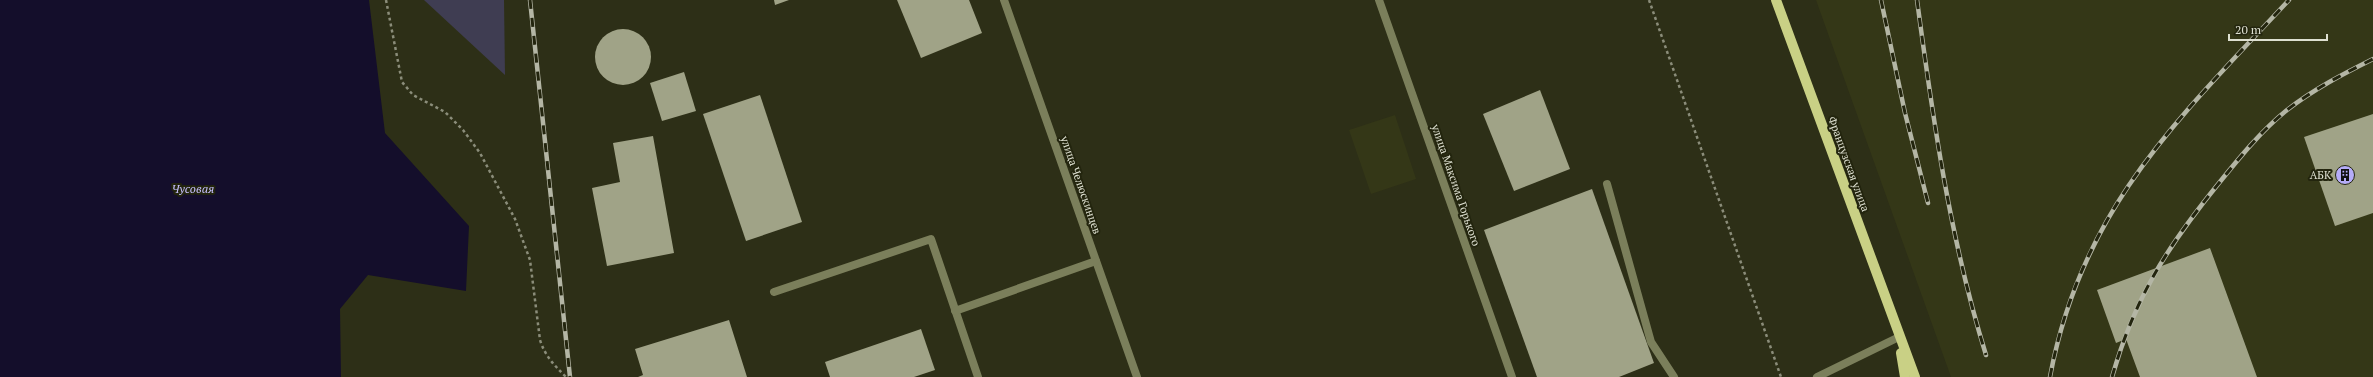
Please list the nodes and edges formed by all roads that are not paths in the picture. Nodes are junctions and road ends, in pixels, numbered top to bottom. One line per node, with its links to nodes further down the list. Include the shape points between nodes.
1 (1004, 0): 5 (street, улица Челюскинцев)
2 (1379, 0): 11 (street, улица Максима Горького)
3 (1776, 0): 8 (main road, Французская улица)
4 (1607, 184): 12 (street, via 1651,342)
5 (1096, 261): 7 (street); 10 (street, улица Челюскинцев)
6 (774, 292): 7 (street, via 930,239)
7 (955, 311): 9 (street)
8 (1899, 337): 13 (street); 14 (main road); 15 (main road)
9 (978, 377)
10 (1137, 377)
11 (1512, 377)
12 (1674, 377)
13 (1817, 377)
14 (1905, 377)
15 (1915, 377)

